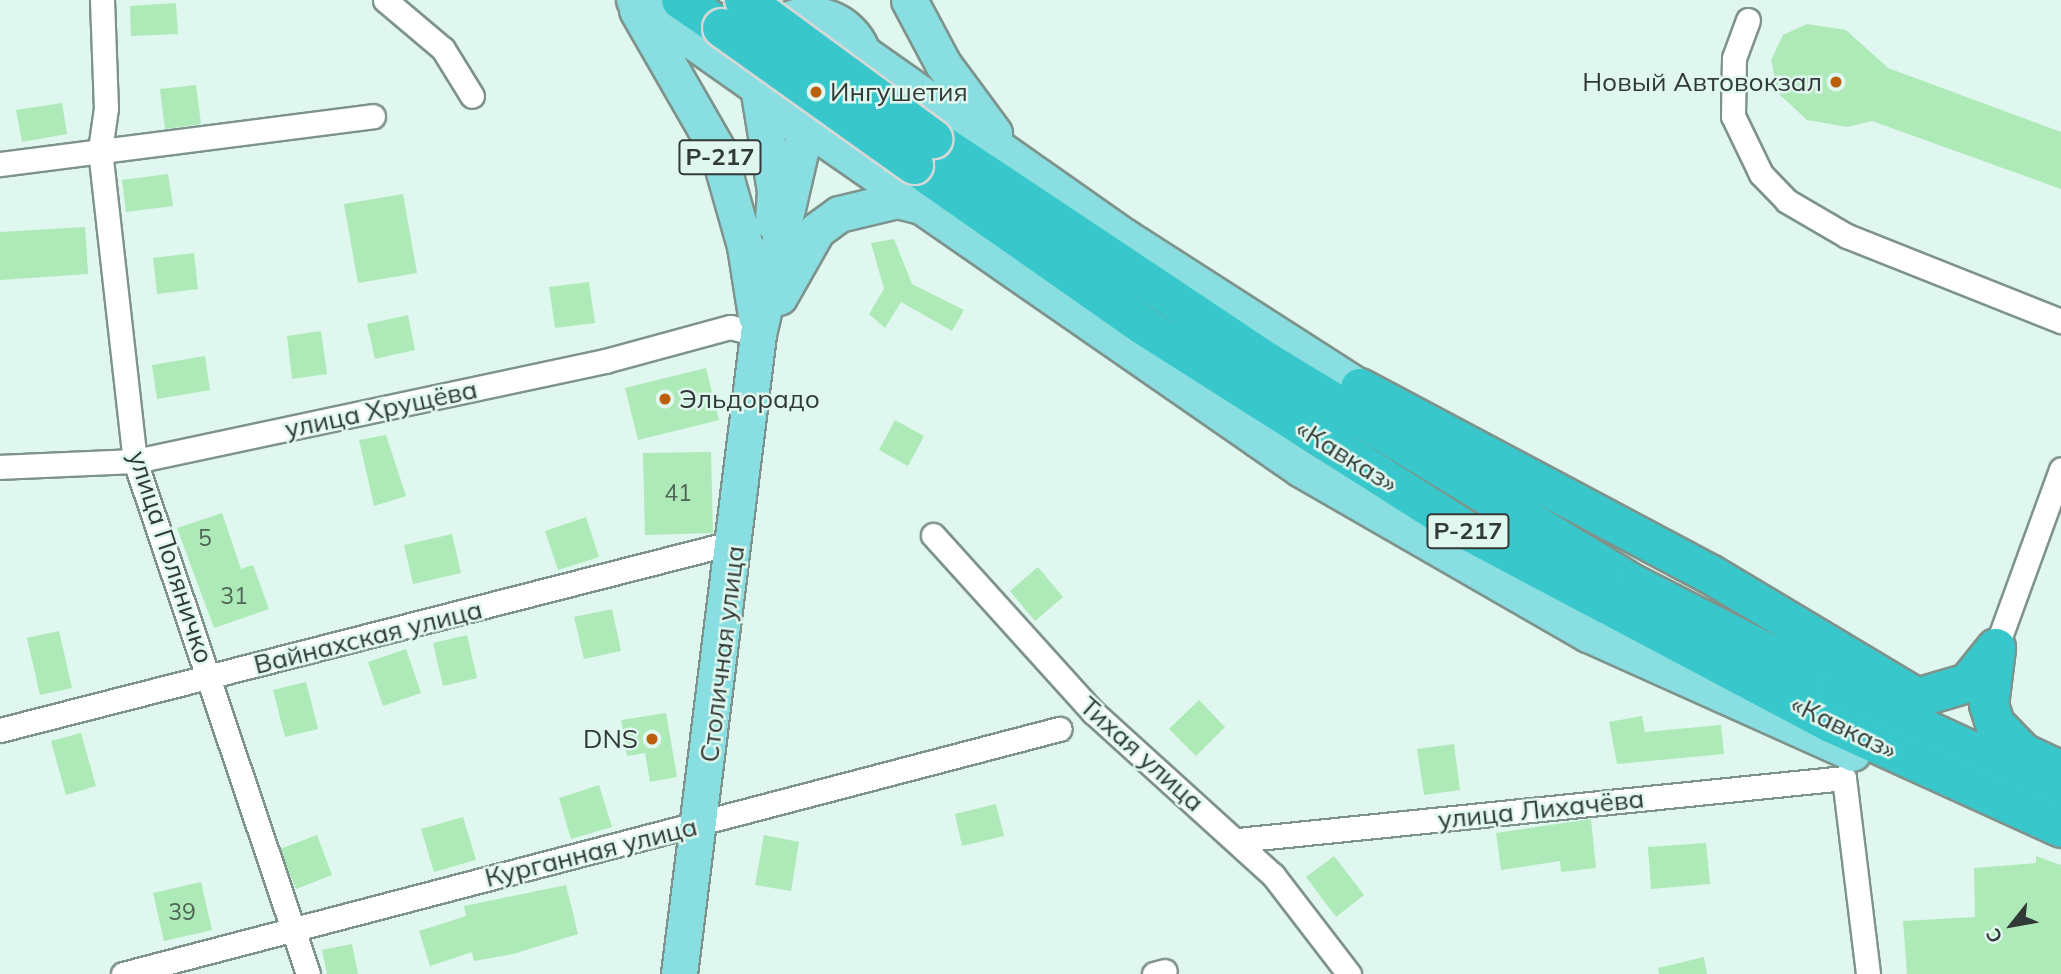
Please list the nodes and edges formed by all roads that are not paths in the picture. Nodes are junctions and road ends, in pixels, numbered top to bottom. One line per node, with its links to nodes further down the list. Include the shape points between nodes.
1 (102, 0): 14 (street, улица Поляничко, via 106,107)
2 (385, 0): 11 (street, via 443,49)
3 (632, 0): 10 (main road, Р-217); 21 (main road, Р-217, via 718,151 745,246)
4 (681, 0): 7 (highway, «Кавказ» / Р-217)
5 (909, 0): 17 (main road, Р-217, via 949,73)
6 (797, 5): 9 (main road); 10 (main road, via 761,45)
7 (733, 14): 15 (highway, «Кавказ» / Р-217, bridge)
8 (1748, 20): 20 (street, via 1734,58 1733,116 1761,174 1787,201 1847,236)
9 (851, 27): 13 (main road, via 866,75 854,105 827,124); 17 (main road, Р-217)
10 (758, 87): 13 (main road, via 776,114); 19 (main road, Р-217, via 775,191)
11 (472, 96)
12 (373, 116): 14 (street)
13 (806, 126): 18 (main road, Р-217); 19 (main road, Р-217)
14 (100, 150): 16 (street); 23 (street, улица Поляничко)
15 (923, 152): 32 (highway, «Кавказ» / Р-217, via 1468,487 1635,584); 36 (highway, «Кавказ» / Р-217, via 1144,326 1466,530 1831,723)
16 (0, 164)
17 (1018, 164): 22 (main road, Р-217)
18 (924, 206): 21 (main road, via 870,203 817,230); 36 (main road, Р-217, via 1301,469 1588,634 1942,793)
19 (765, 298): 21 (main road)
20 (2061, 321)
21 (758, 334): 23 (street, улица Хрущёва, via 730,327 605,361); 27 (main road, Столичная улица)
22 (1360, 388): 28 (highway, via 1710,574 1917,698 1969,683); 32 (main road, Р-217, via 1801,646)
23 (135, 461): 24 (street, улица Хрущёва); 29 (street, улица Поляничко)
24 (0, 467)
25 (2061, 469): 28 (street)
26 (933, 535): 37 (street, Тихая улица, via 1093,712)
27 (735, 542): 29 (street, Вайнахская улица); 35 (main road, Столичная улица)
28 (1996, 648): 33 (highway, via 1989,705 1995,724 2023,753)
29 (210, 677): 31 (street, Вайнахская улица); 38 (street, улица Поляничко)
30 (1059, 729): 35 (street, Курганная улица)
31 (0, 730)
32 (1964, 750): 34 (highway, «Кавказ» / Р-217)
33 (2061, 771)
34 (2061, 792)
35 (701, 824): 38 (street, Курганная улица); 41 (main road, Столичная улица)
36 (2061, 830)
37 (1238, 840): 42 (street, Тихая улица); 43 (street, улица Лихачёва, via 1844,778)
38 (292, 929): 39 (street, Курганная улица); 40 (street, улица Поляничко)
39 (123, 974)
40 (308, 974)
41 (679, 974)
42 (1349, 974)
43 (1868, 974)

